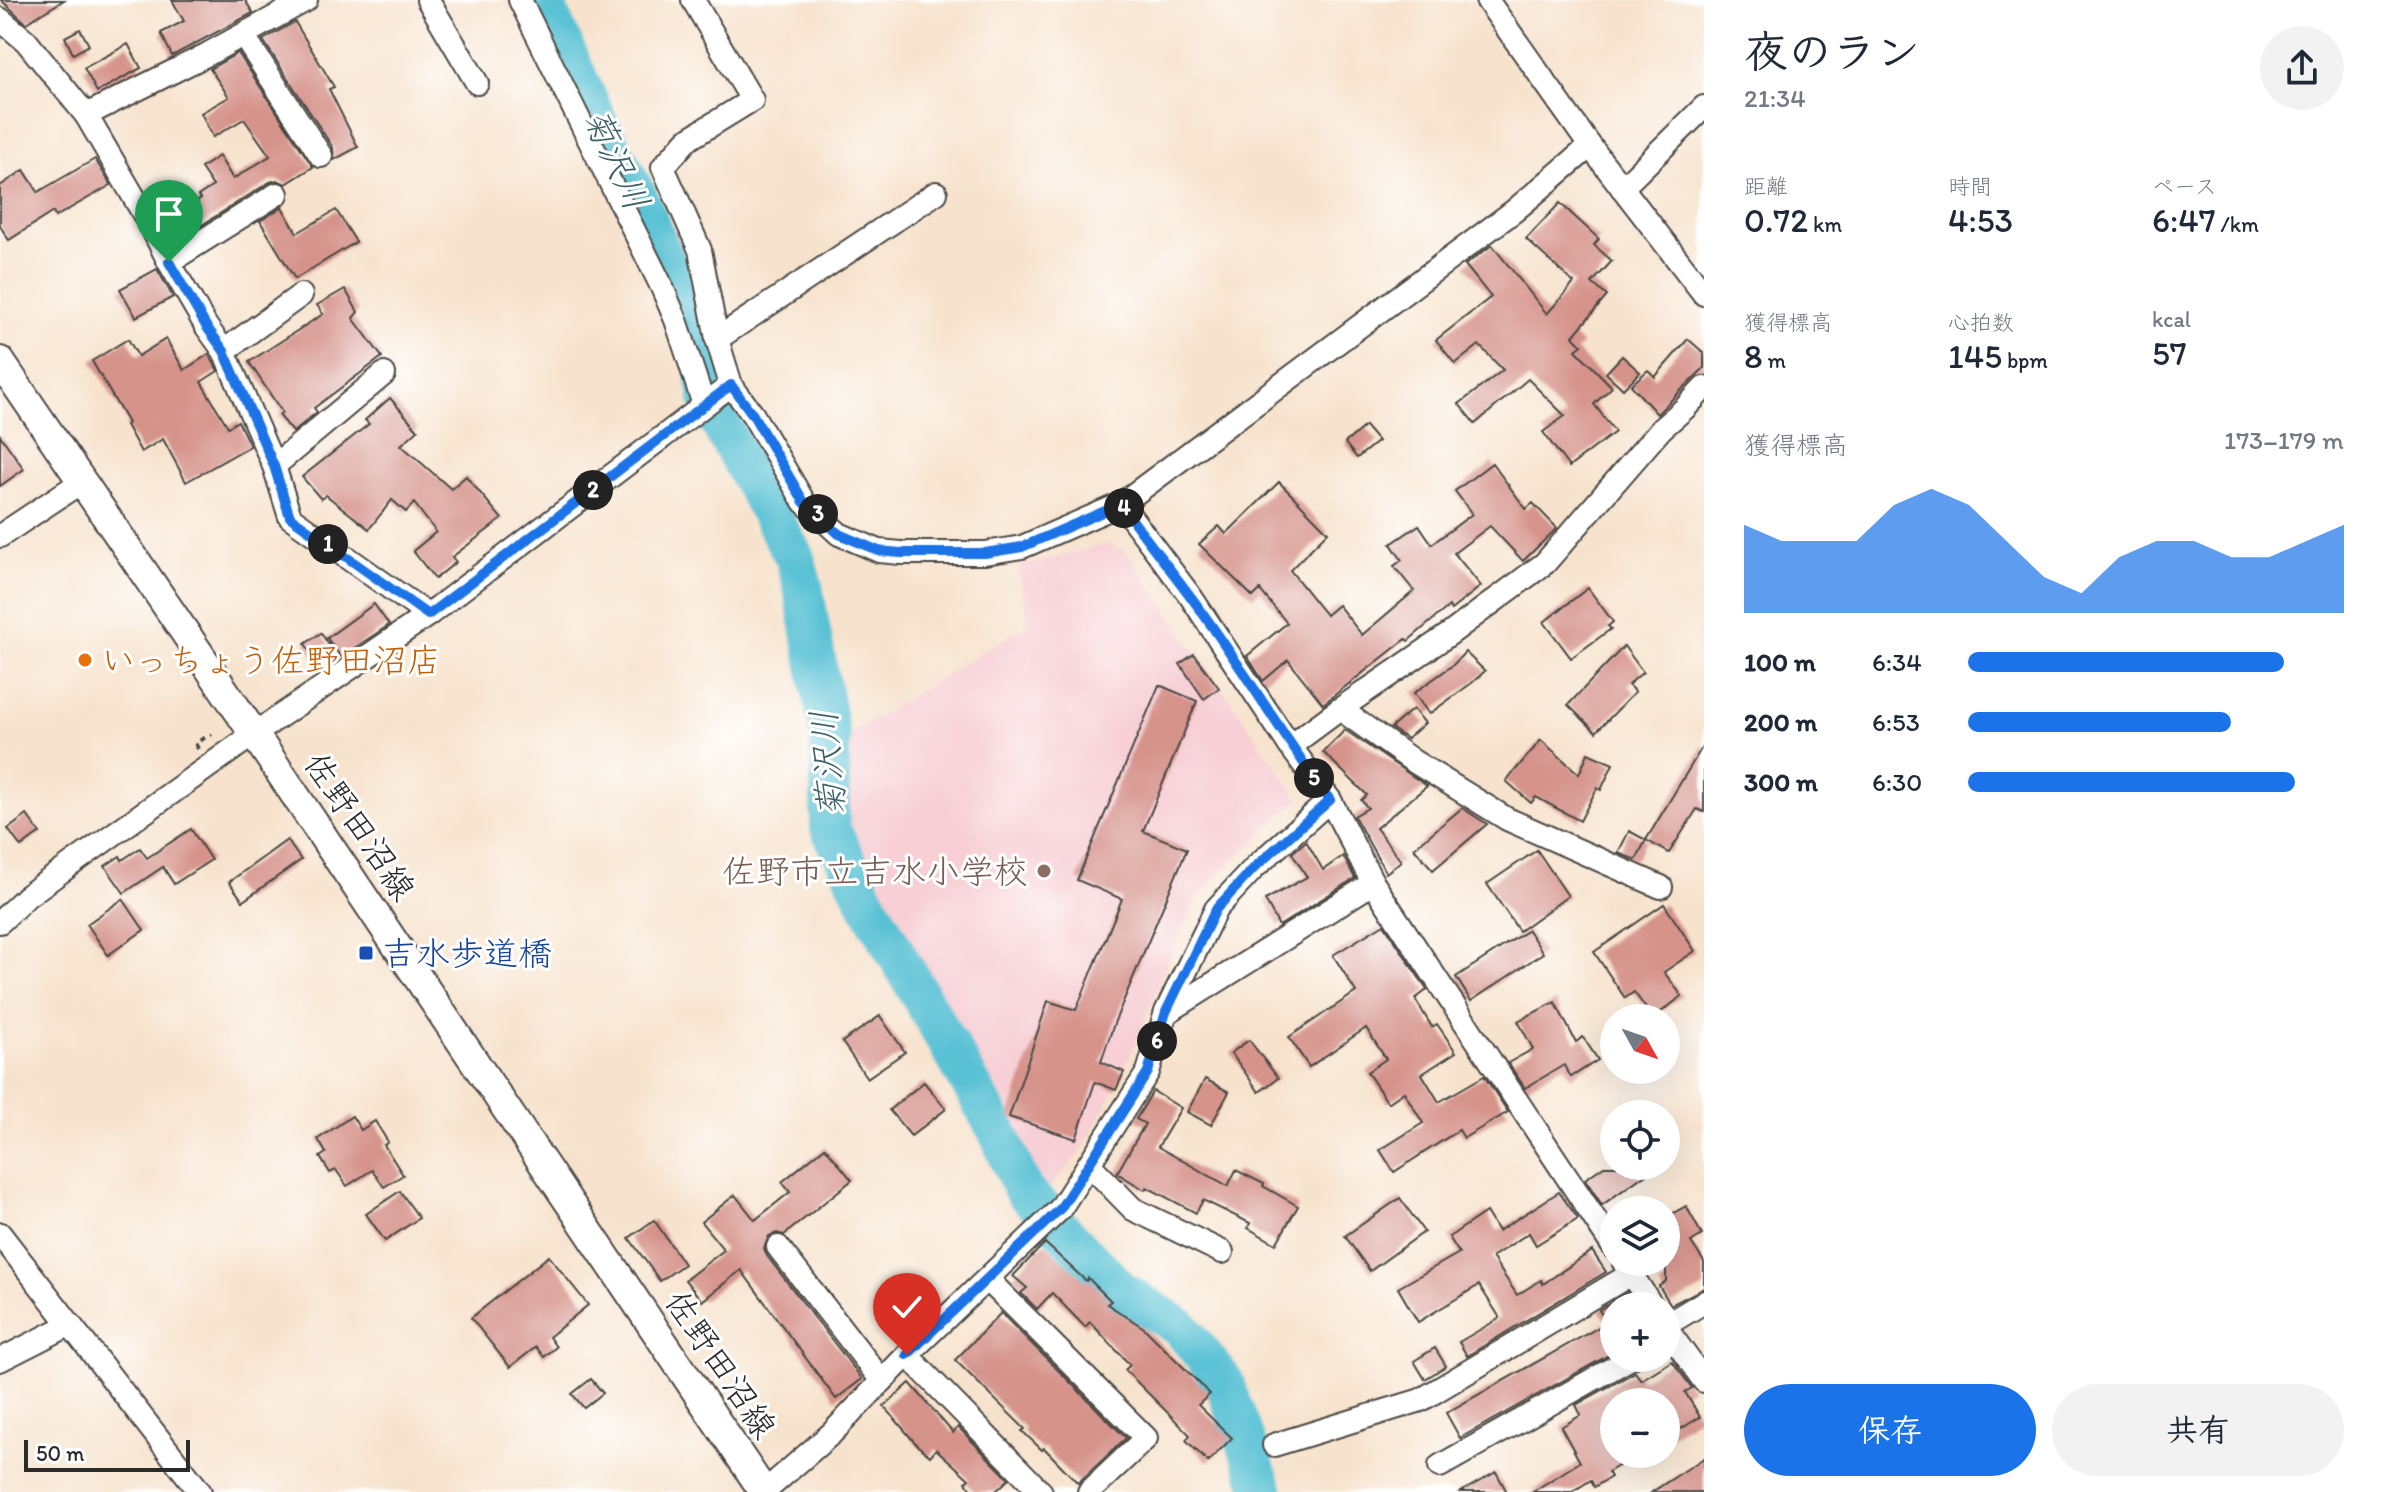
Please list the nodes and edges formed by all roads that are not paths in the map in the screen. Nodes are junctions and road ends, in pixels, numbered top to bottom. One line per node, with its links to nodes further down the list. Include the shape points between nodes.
1 (306, 0): 7 (street)
2 (428, 0): 8 (street)
3 (520, 0): 25 (street, via 661,285)
4 (693, 0): 19 (street, via 752,100 687,140 663,167 700,250)
5 (1487, 0): 11 (street)
6 (0, 19): 10 (street, via 26,41)
7 (243, 35): 10 (street); 12 (street)
8 (477, 83)
9 (1704, 107): 13 (street)
10 (86, 115): 16 (street)
11 (1590, 146): 13 (street); 28 (street, via 1514,211)
12 (321, 156)
13 (1622, 188): 17 (street)
14 (936, 193): 19 (street)
15 (277, 194): 16 (street)
16 (169, 262): 20 (street)
17 (1704, 294)
18 (301, 295): 20 (street)
19 (717, 339): 23 (street)
20 (224, 351): 26 (street)
21 (0, 361): 27 (main road, 佐野田沼線)
22 (384, 374): 26 (street)
23 (731, 385): 25 (street); 28 (street, via 804,502 839,534 879,551 985,553 1022,547)
24 (1704, 388): 31 (street, via 1661,429 1545,563)
25 (704, 405): 30 (street)
26 (274, 466): 30 (street, via 290,517)
27 (81, 482): 29 (street); 32 (main road, 佐野田沼線)
28 (1121, 504): 33 (street, via 1191,597)
29 (0, 536)
30 (428, 615): 32 (street)
31 (1340, 709): 33 (street); 36 (street, via 1507,819)
32 (254, 734): 37 (street, via 27,896); 59 (main road, 佐野田沼線)
33 (1290, 746): 34 (street)
34 (1330, 800): 35 (street); 38 (street, via 1216,909)
35 (1373, 883): 38 (street); 40 (street)
36 (1661, 887)
37 (0, 922)
38 (1166, 1012): 39 (street, via 1148,1072)
39 (1089, 1164): 43 (street, via 1133,1209); 45 (street, via 1060,1209)
40 (1600, 1227)
41 (0, 1234): 48 (street)
42 (778, 1247): 53 (street)
43 (1222, 1252)
44 (1615, 1276): 55 (street, via 1421,1400)
45 (988, 1280): 50 (street); 57 (street, via 1146,1438)
46 (1704, 1302): 47 (street)
47 (1680, 1321)
48 (69, 1325): 51 (street); 58 (street)
49 (1680, 1349): 54 (street)
50 (907, 1355): 53 (street); 60 (street)
51 (0, 1360)
52 (1606, 1372): 56 (street)
53 (882, 1381): 59 (street)
54 (1704, 1381)
55 (1274, 1445)
56 (1440, 1466)
57 (1093, 1490)
58 (200, 1492)
59 (764, 1492)
60 (1041, 1492)

